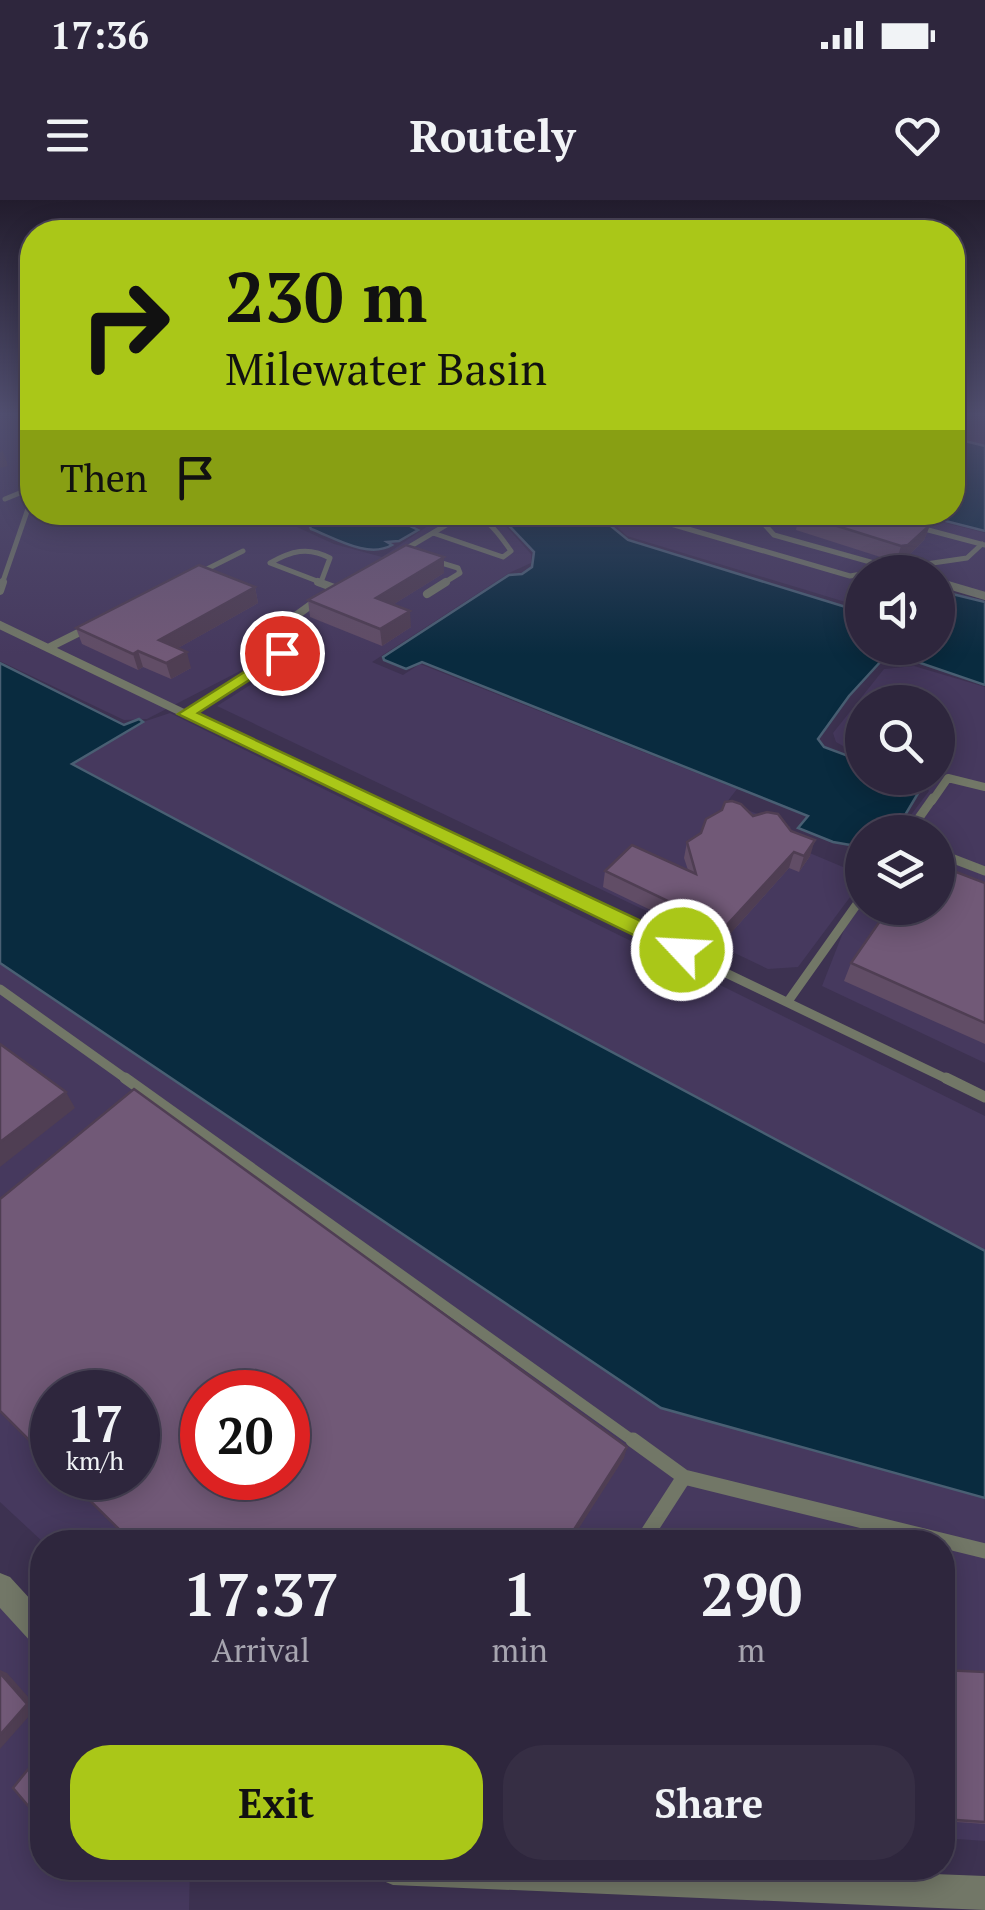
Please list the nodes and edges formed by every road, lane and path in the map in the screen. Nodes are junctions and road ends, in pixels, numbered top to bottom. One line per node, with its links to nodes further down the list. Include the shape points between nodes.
1 (16, 495): 2 (lane)
2 (6, 499)
3 (23, 525): 22 (lane)
4 (449, 525): 9 (lane)
5 (490, 525): 9 (lane, via 512,551 503,557)
6 (674, 525): 16 (lane)
7 (764, 525): 13 (lane, via 774,535)
8 (914, 526): 10 (lane)
9 (433, 534): 12 (lane)
10 (983, 544): 15 (lane)
11 (243, 551): 17 (lane)
12 (402, 551): 14 (lane); 23 (lane, via 458,568 460,573)
13 (845, 555)
14 (386, 560)
15 (955, 560)
16 (845, 575)
17 (190, 577)
18 (354, 579): 21 (lane)
19 (320, 582): 19 (lane, via 304,576 270,562 302,548 322,553 330,566); 21 (lane)
20 (955, 587): 24 (lane)
21 (338, 589): 28 (lane, via 290,620 282,653 268,665)
22 (0, 591)
23 (427, 594)
24 (985, 596)
25 (101, 622): 27 (lane)
26 (0, 626): 27 (lane)
27 (48, 648): 28 (lane)
28 (186, 714): 35 (lane)
29 (985, 786): 30 (lane, via 948,778)
30 (921, 815)
31 (955, 860): 32 (lane)
32 (985, 871)
33 (845, 921): 35 (lane)
34 (0, 989): 36 (lane)
35 (789, 1000): 37 (lane)
36 (142, 1087): 38 (lane); 39 (lane)
37 (985, 1097)
38 (128, 1099)
39 (684, 1477): 40 (lane); 41 (lane)
40 (650, 1530)
41 (900, 1530)
42 (955, 1544): 43 (lane)
43 (985, 1551)
44 (0, 1587): 45 (street)
45 (30, 1620)
46 (716, 1880): 47 (street)
47 (985, 1893)

